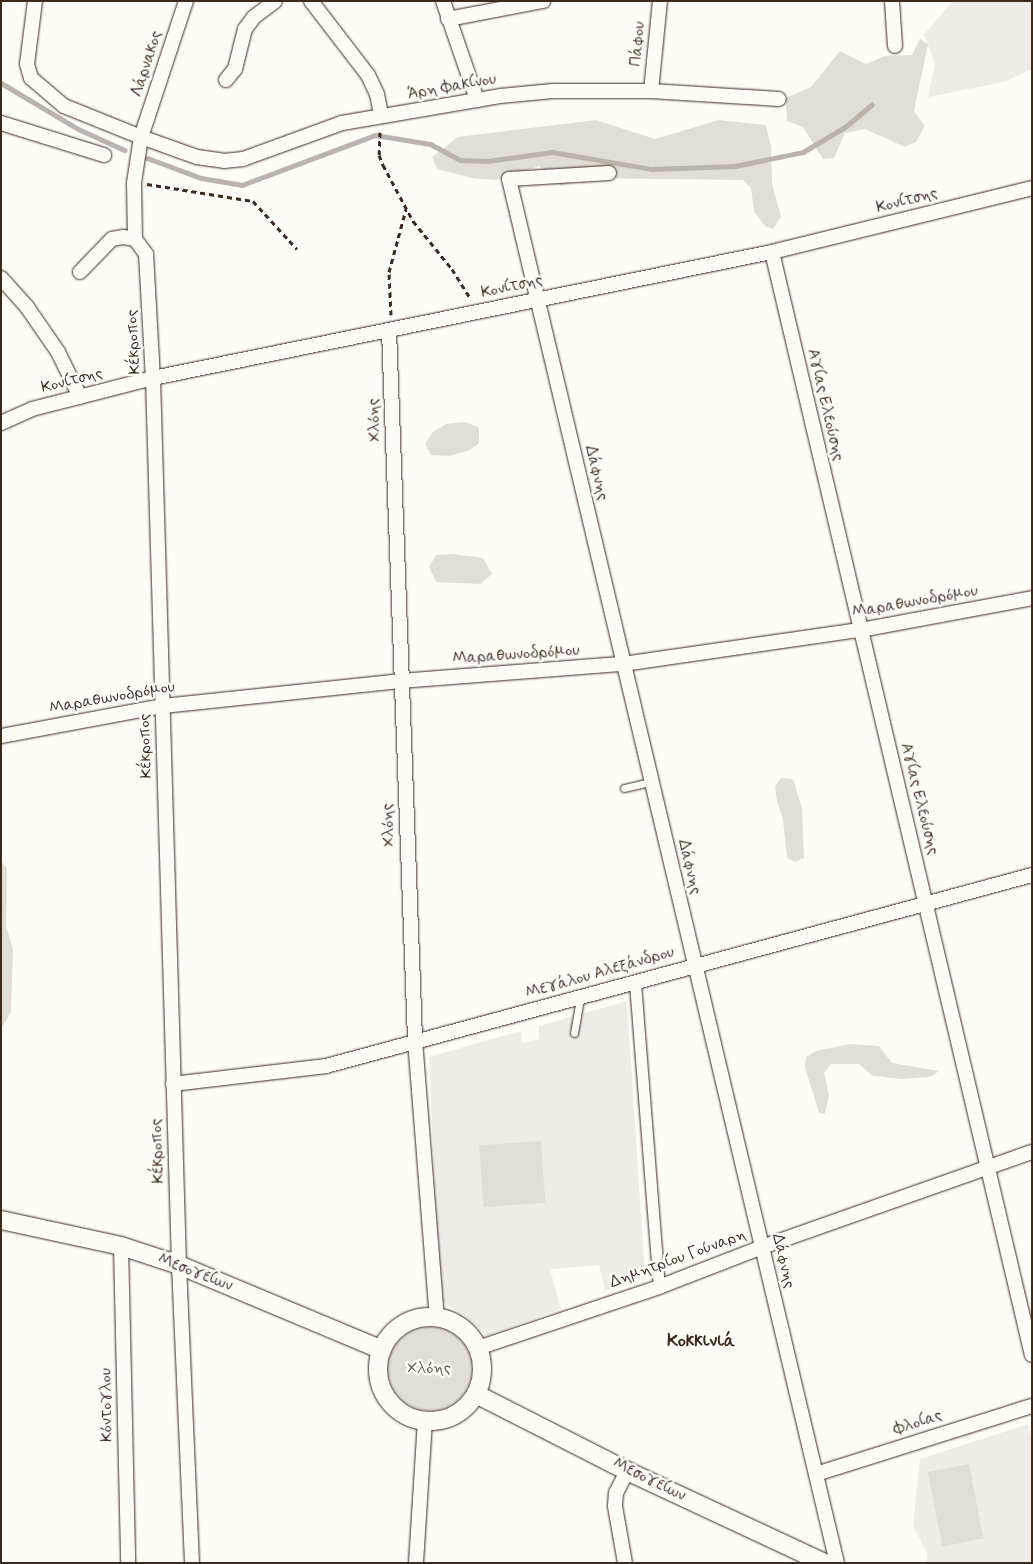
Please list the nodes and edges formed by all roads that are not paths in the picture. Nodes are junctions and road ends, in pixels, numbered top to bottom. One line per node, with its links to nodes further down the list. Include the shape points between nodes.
1 (35, 1): 19 (street, via 27,64 31,78 64,106)
2 (186, 1): 19 (street, Λάρνακος)
3 (275, 1): 13 (street, via 254,17 246,30 234,69)
4 (311, 1): 10 (street)
5 (323, 1): 10 (street)
6 (443, 1): 11 (street)
7 (543, 1): 11 (street)
8 (660, 1): 14 (street, Πάφου)
9 (892, 1): 12 (street)
10 (322, 16): 17 (street, via 368,75 376,94)
11 (448, 20): 16 (street)
12 (895, 46)
13 (226, 80)
14 (651, 90): 15 (street, Άρη Φακίνου); 16 (street, Άρη Φακίνου, via 552,91)
15 (779, 99)
16 (477, 100): 17 (street, Άρη Φακίνου)
17 (380, 121): 19 (street, Άρη Φακίνου, via 342,123 243,159 224,161 197,157)
18 (3, 128): 20 (street)
19 (141, 137): 23 (street, Κέκροπος, via 134,182)
20 (104, 155)
21 (610, 173): 27 (street, Δάφνης, via 509,179)
22 (1032, 188): 24 (street, Κονίτσης)
23 (135, 239): 25 (street, via 122,236 112,240); 29 (street, Κέκροπος, via 146,254)
24 (772, 252): 27 (street, Κονίτσης); 33 (street, Αγίας Ελεούσης)
25 (80, 272)
26 (1, 278): 30 (street, via 27,307 58,352)
27 (537, 300): 28 (street, Κονίτσης); 34 (street, Δάφνης)
28 (389, 330): 29 (street, Κονίτσης); 35 (street, Χλόης)
29 (153, 378): 30 (street, Κονίτσης); 36 (street, Κέκροπος)
30 (80, 397): 31 (street, Κονίτσης, via 32,410)
31 (1, 423)
32 (1032, 598): 33 (street, Μαραθωνοδρόμου)
33 (860, 630): 34 (street, Μαραθωνοδρόμου); 41 (street, Αγίας Ελεούσης)
34 (623, 664): 35 (street, Μαραθωνοδρόμου); 38 (street, Δάφνης)
35 (400, 681): 36 (street, Μαραθωνοδρόμου); 46 (street, Χλόης)
36 (163, 706): 37 (street, Μαραθωνοδρόμου); 47 (street, Κέκροπος)
37 (1, 736)
38 (652, 782): 39 (lane); 42 (street, Δάφνης)
39 (624, 788)
40 (1032, 874): 41 (street, Μεγάλου Αλεξάνδρου)
41 (926, 904): 42 (street, Μεγάλου Αλεξάνδρου); 49 (street, Αγίας Ελεούσης)
42 (695, 965): 43 (street, Μεγάλου Αλεξάνδρου); 52 (street, Δάφνης)
43 (635, 983): 44 (street, Μεγάλου Αλεξάνδρου); 54 (street)
44 (580, 999): 45 (lane); 46 (street, Μεγάλου Αλεξάνδρου)
45 (574, 1033)
46 (415, 1040): 47 (street, Μεγάλου Αλεξάνδρου, via 300,1071); 55 (street, Χλόης)
47 (173, 1084): 53 (street, Κέκροπος)
48 (1032, 1152): 49 (street, Δημητρίου Γούναρη)
49 (988, 1167): 52 (street, Δημητρίου Γούναρη); 58 (street, Αγίας Ελεούσης)
50 (1, 1220): 51 (street, Μεσογείων)
51 (121, 1246): 53 (street, Μεσογείων); 64 (street, Κόντογλου)
52 (762, 1247): 54 (street, Δημητρίου Γούναρη); 63 (street, Δάφνης)
53 (178, 1265): 57 (street, Μεσογείων); 65 (street, Κέκροπος)
54 (659, 1287): 56 (street, Δημητρίου Γούναρη)
55 (437, 1318): 56 (street, via 461,1328); 57 (street, via 420,1318 404,1325)
56 (478, 1348): 59 (street, via 482,1371)
57 (382, 1350): 61 (street, via 380,1382 386,1396 410,1417)
58 (1032, 1355)
59 (476, 1394): 61 (street, via 454,1415); 62 (street, Μεσογείων)
60 (1032, 1406): 63 (street, Φλοίας)
61 (425, 1421): 66 (street)
62 (627, 1471): 67 (street, via 616,1493 615,1506); 68 (street, Μεσογείων)
63 (816, 1474): 69 (street, Δάφνης)
64 (128, 1563)
65 (192, 1563)
66 (416, 1563)
67 (625, 1563)
68 (824, 1563)
69 (837, 1563)

